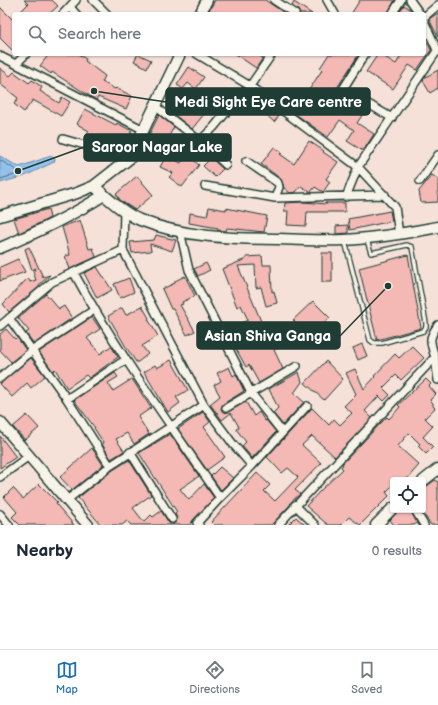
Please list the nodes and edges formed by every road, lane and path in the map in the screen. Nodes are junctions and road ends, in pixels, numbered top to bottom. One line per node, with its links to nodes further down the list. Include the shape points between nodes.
1 (76, 0): 9 (street)
2 (93, 0): 12 (street)
3 (207, 0): 13 (main road)
4 (274, 0): 14 (street)
5 (327, 0): 15 (street)
6 (402, 0): 16 (street)
7 (410, 0): 17 (street)
8 (438, 5): 18 (street)
9 (70, 7): 10 (street); 11 (street)
10 (65, 12)
11 (74, 12)
12 (105, 12)
13 (201, 12)
14 (292, 12)
15 (334, 12)
16 (393, 12)
17 (419, 12)
18 (426, 15)
19 (426, 25): 20 (street)
20 (438, 51): 31 (street)
21 (0, 56): 27 (street)
22 (24, 56): 27 (street)
23 (179, 56): 29 (main road)
24 (200, 56): 28 (street)
25 (271, 56): 28 (street)
26 (364, 56): 31 (street, via 343,89)
27 (16, 64): 32 (street)
28 (250, 86): 40 (street)
29 (155, 106): 32 (main road); 34 (street)
30 (228, 110): 34 (street)
31 (392, 118): 40 (street)
32 (144, 130): 37 (main road)
33 (63, 139): 37 (street)
34 (200, 141): 35 (street); 39 (street)
35 (186, 154)
36 (438, 155): 41 (street)
37 (130, 158): 42 (main road)
38 (246, 161): 47 (street, via 278,183)
39 (226, 165)
40 (358, 167): 44 (street); 46 (street)
41 (420, 181)
42 (94, 186): 45 (main road); 49 (main road)
43 (205, 186): 47 (street)
44 (385, 195): 46 (street); 52 (street, via 395,207)
45 (104, 196): 48 (main road); 55 (main road, via 72,215)
46 (346, 196): 47 (street)
47 (275, 198)
48 (124, 210): 51 (main road, via 140,220); 56 (street)
49 (0, 216)
50 (438, 227): 52 (main road)
51 (180, 231): 54 (main road, via 236,239); 68 (street, via 189,270)
52 (399, 234): 53 (main road)
53 (366, 237): 54 (main road); 54 (lane, via 371,253 407,245 412,247 426,323 423,331 382,343 370,340)
54 (345, 240)
55 (0, 248)
56 (123, 250): 57 (street); 70 (street)
57 (74, 273): 58 (street); 59 (street, via 52,282)
58 (94, 310): 62 (street); 64 (street)
59 (9, 318): 61 (street); 62 (street)
60 (438, 325): 63 (street, via 430,339)
61 (0, 326)
62 (33, 350): 66 (street); 69 (street)
63 (434, 357): 67 (street); 85 (street)
64 (125, 360): 69 (street); 74 (street)
65 (297, 366): 68 (street)
66 (0, 378)
67 (438, 380)
68 (252, 393): 72 (street); 75 (street)
69 (67, 399): 78 (street)
70 (204, 405): 74 (street); 79 (street)
71 (307, 406): 75 (street)
72 (226, 408)
73 (0, 422): 77 (main road)
74 (171, 426): 76 (street); 83 (street)
75 (282, 432): 79 (street)
76 (130, 452): 78 (street); 89 (street)
77 (29, 456): 81 (street); 84 (main road)
78 (110, 466): 84 (street)
79 (252, 466): 83 (street)
80 (438, 469): 82 (main road)
81 (0, 477)
82 (426, 479)
83 (220, 498): 92 (street, via 197,523)
84 (67, 500): 91 (main road)
85 (295, 505): 93 (street); 94 (street)
86 (390, 511): 95 (main road)
87 (417, 513): 96 (street)
88 (0, 514): 90 (street)
89 (172, 519)
90 (9, 525)
91 (88, 525)
92 (199, 525)
93 (278, 525)
94 (315, 525)
95 (376, 525)
96 (424, 525)

